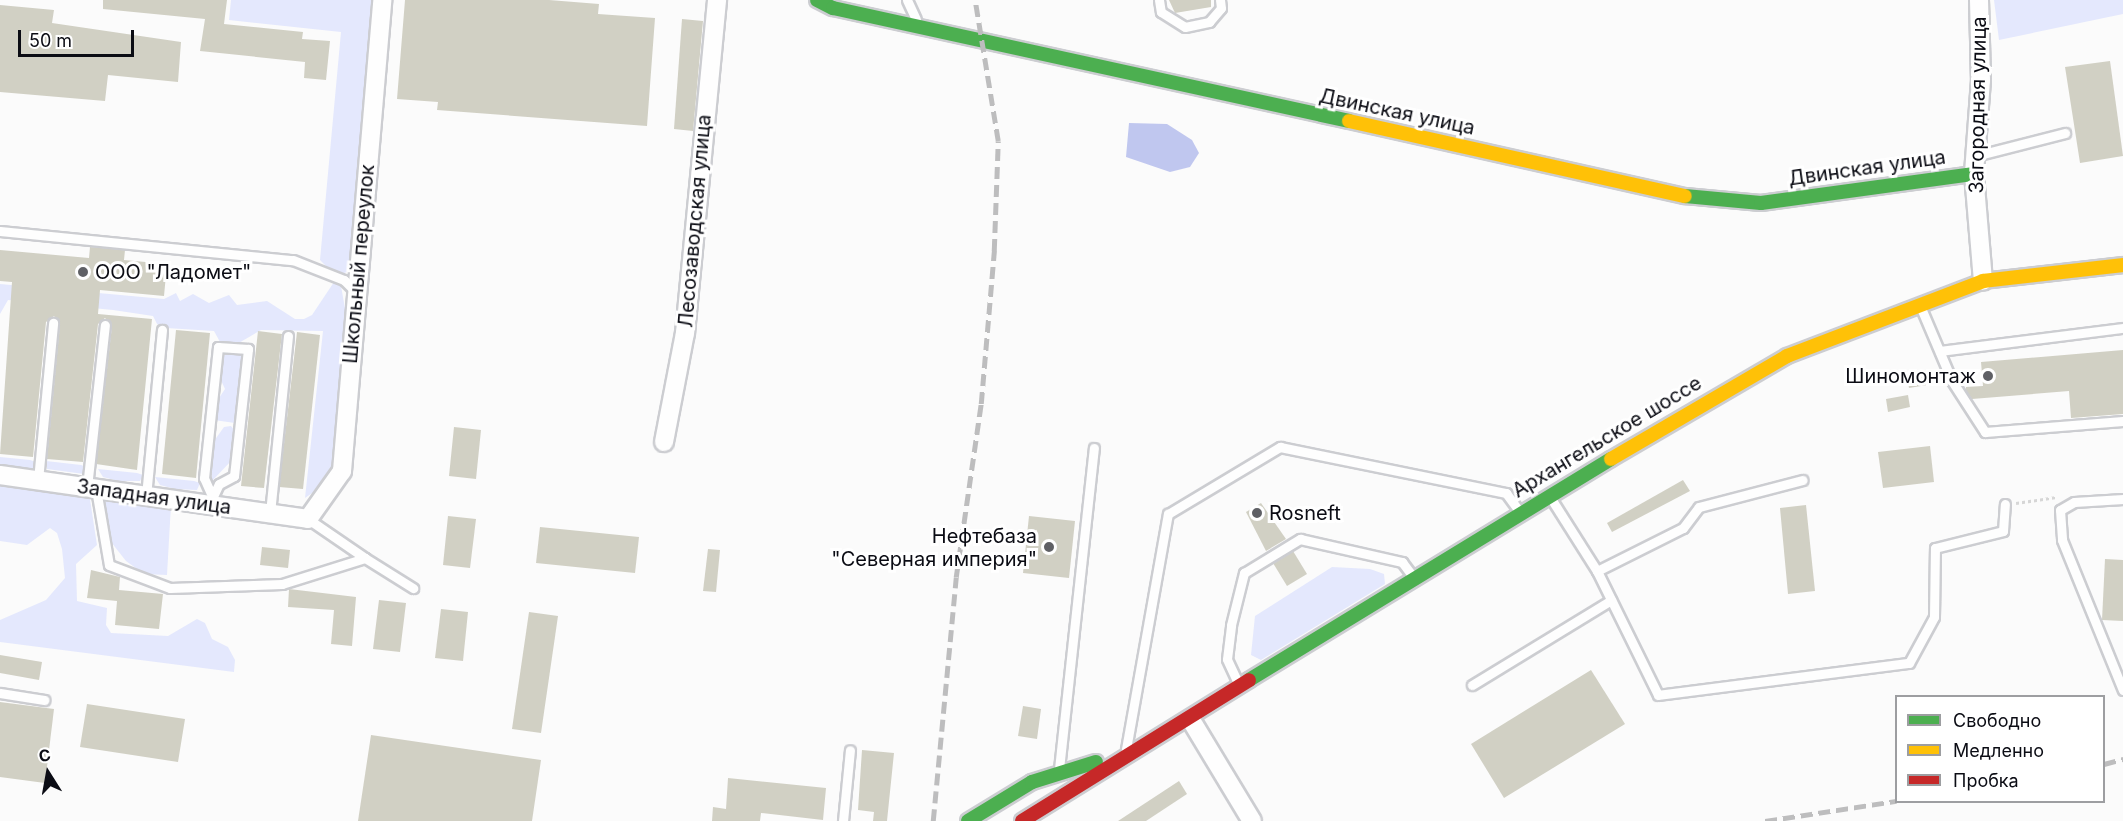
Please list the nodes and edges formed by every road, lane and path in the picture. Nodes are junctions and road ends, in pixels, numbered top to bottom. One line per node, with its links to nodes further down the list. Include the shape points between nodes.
1 (382, 0): 14 (street, Школьный переулок)
2 (717, 0): 23 (street, Лесозаводская улица, via 685,333)
3 (817, 0): 8 (main road, Двинская улица, via 833,8)
4 (907, 0): 8 (lane)
5 (1159, 0): 6 (lane, via 1161,12 1185,27 1209,22 1221,8)
6 (1220, 0)
7 (1979, 0): 10 (street, Загородная улица, via 1981,80)
8 (919, 24): 10 (main road, Двинская улица, via 984,42 1710,201 1761,203)
9 (2066, 133): 10 (lane)
10 (1975, 165): 13 (street, Загородная улица)
11 (0, 231): 14 (lane, via 293,260 344,280)
12 (2123, 265): 13 (main road, Архангельское шоссе)
13 (1983, 282): 15 (main road, Архангельское шоссе)
14 (356, 292): 37 (street, Школьный переулок, via 342,471)
15 (1918, 304): 21 (lane); 29 (main road, Архангельское шоссе, via 1787,356)
16 (54, 323): 26 (lane)
17 (105, 325): 28 (lane)
18 (2123, 328): 21 (lane)
19 (162, 330): 30 (lane)
20 (288, 336): 36 (lane)
21 (1940, 351): 22 (lane, via 1962,402 1984,432)
22 (2123, 421)
23 (664, 442)
24 (1094, 448): 52 (lane)
25 (0, 475): 26 (street, Западная улица)
26 (38, 480): 28 (street, Западная улица)
27 (1803, 480): 39 (lane, via 1699,507 1683,528)
28 (91, 488): 30 (street, Западная улица); 38 (lane, via 108,565 170,588 282,584)
29 (1549, 495): 35 (main road, Архангельское шоссе); 39 (lane)
30 (146, 496): 32 (street, Западная улица)
31 (2123, 498): 34 (lane, via 2074,502)
32 (210, 499): 32 (lane, via 234,476 248,349 218,346 204,478); 36 (street, Западная улица)
33 (2005, 504): 34 (path, via 2057,497); 42 (lane, via 2003,531 1935,548 1934,617 1909,663 1658,695)
34 (2060, 510): 45 (lane, via 2062,540)
35 (1520, 512): 40 (main road, Архангельское шоссе); 51 (lane, via 1506,493 1280,447 1168,514)
36 (270, 513): 37 (street, Западная улица)
37 (308, 519): 38 (lane)
38 (365, 558): 41 (lane)
39 (1598, 571): 42 (lane)
40 (1414, 578): 44 (main road, Архангельское шоссе); 44 (lane, via 1402,562 1300,540 1244,573 1227,659)
41 (413, 588)
42 (1611, 600): 43 (lane)
43 (1472, 685)
44 (1240, 688): 48 (main road, Архангельское шоссе)
45 (2123, 690)
46 (0, 693): 47 (lane)
47 (44, 700)
48 (1191, 720): 49 (main road, Архангельское шоссе); 57 (street)
49 (1152, 743): 51 (main road, Архангельское шоссе); 53 (main road, Архангельское шоссе)
50 (850, 750): 54 (lane)
51 (1125, 752): 52 (main road, Архангельское шоссе)
52 (1052, 776): 53 (main road); 55 (main road, Архангельское шоссе)
53 (1058, 799): 56 (main road, Архангельское шоссе)
54 (843, 821)
55 (968, 821)
56 (1022, 821)
57 (1252, 821)

